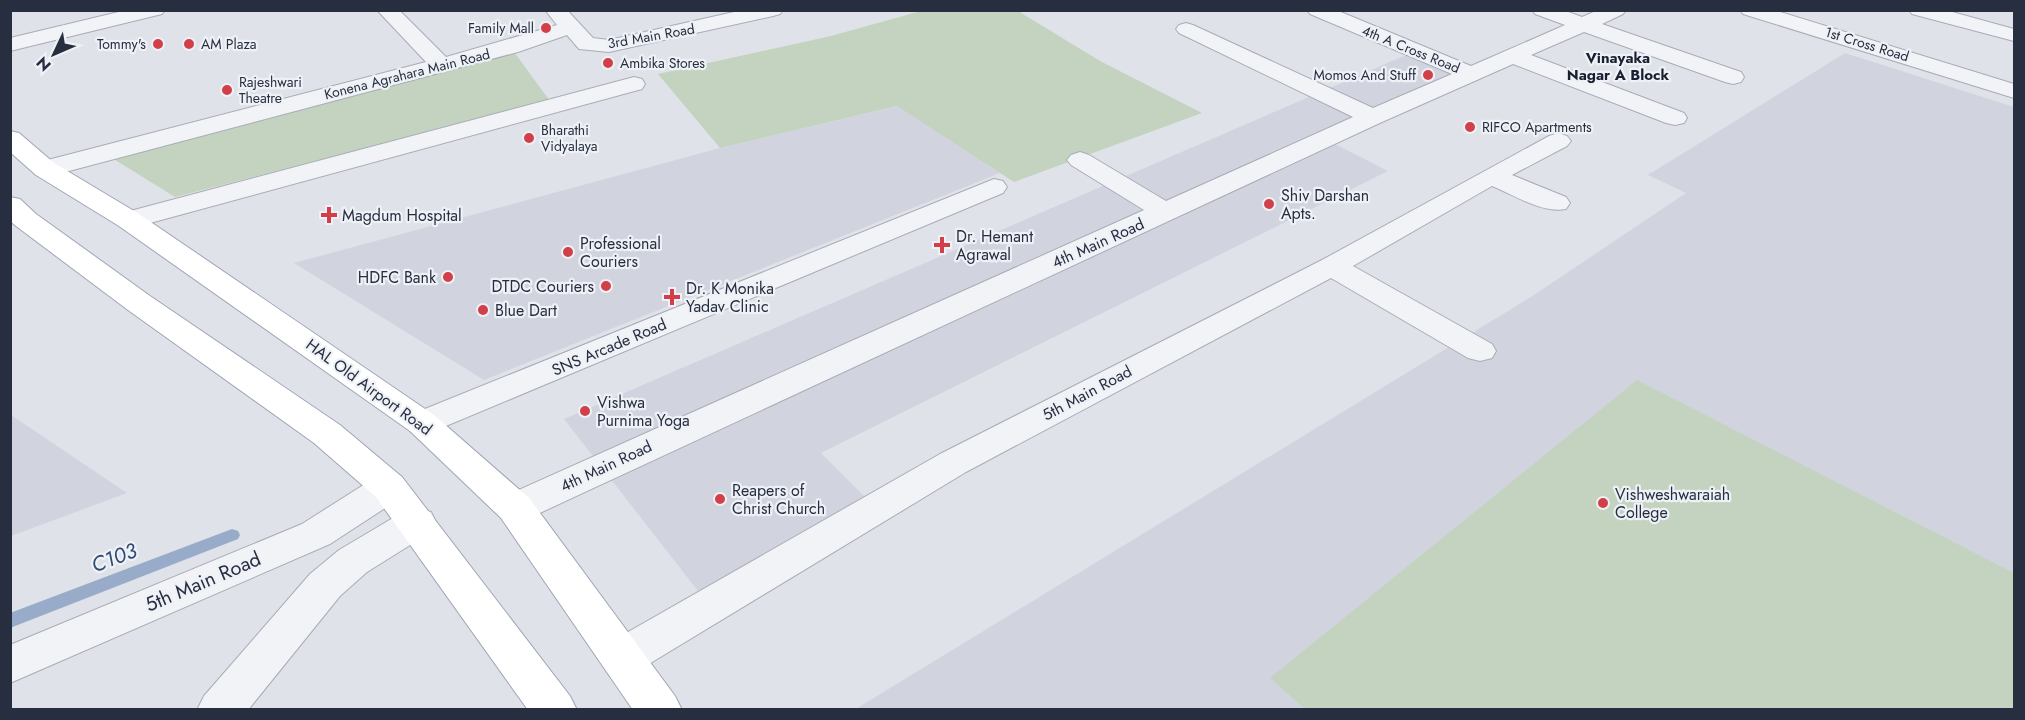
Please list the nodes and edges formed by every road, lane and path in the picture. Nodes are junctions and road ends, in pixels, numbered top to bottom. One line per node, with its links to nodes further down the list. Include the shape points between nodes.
1 (155, 10): 15 (street)
2 (387, 10): 18 (street)
3 (555, 10): 11 (street)
4 (773, 10): 14 (street, 3rd Main Road, via 609,46)
5 (1317, 10): 19 (street, 4th A Cross Road)
6 (1542, 10): 10 (street)
7 (1616, 10): 10 (street, 4th Main Road)
8 (1750, 10): 22 (street, 1st Cross Road)
9 (1919, 10): 13 (street)
10 (1584, 25): 17 (street, 4th Main Road); 20 (street)
11 (571, 27): 14 (street, 3rd Main Road); 16 (street, Konena Agrahara Main Road)
12 (1186, 29): 23 (street)
13 (2014, 35)
14 (587, 44): 16 (street)
15 (10, 45)
16 (510, 47): 18 (street, Konena Agrahara Main Road)
17 (1514, 56): 19 (street, 4th Main Road); 24 (street)
18 (441, 65): 28 (street, Konena Agrahara Main Road)
19 (1471, 74): 23 (street, 4th Main Road)
20 (1733, 77)
21 (634, 84): 34 (street)
22 (2014, 91)
23 (1373, 117): 33 (street, 4th Main Road)
24 (1675, 118)
25 (10, 138): 28 (main road, HAL Old Airport Road)
26 (1558, 141): 29 (street, 5th Main Road)
27 (1080, 160): 33 (street)
28 (45, 169): 34 (main road, HAL Old Airport Road)
29 (1491, 176): 31 (street); 35 (street, 5th Main Road)
30 (994, 187): 37 (street, SNS Arcade Road)
31 (1556, 203)
32 (10, 205): 38 (main road, via 129,296 327,434)
33 (1166, 212): 39 (street, 4th Main Road)
34 (129, 220): 37 (main road, HAL Old Airport Road)
35 (1332, 266): 36 (street); 41 (street, 5th Main Road, via 953,463)
36 (1480, 351)
37 (422, 423): 39 (main road, HAL Old Airport Road)
38 (389, 487): 40 (main road); 42 (street, 5th Main Road, via 316,534)
39 (515, 508): 41 (main road, HAL Old Airport Road)
40 (417, 522): 43 (street, via 353,561 325,585); 44 (main road)
41 (623, 657): 45 (main road, HAL Old Airport Road)
42 (10, 665)
43 (220, 710)
44 (554, 710)
45 (659, 710)

